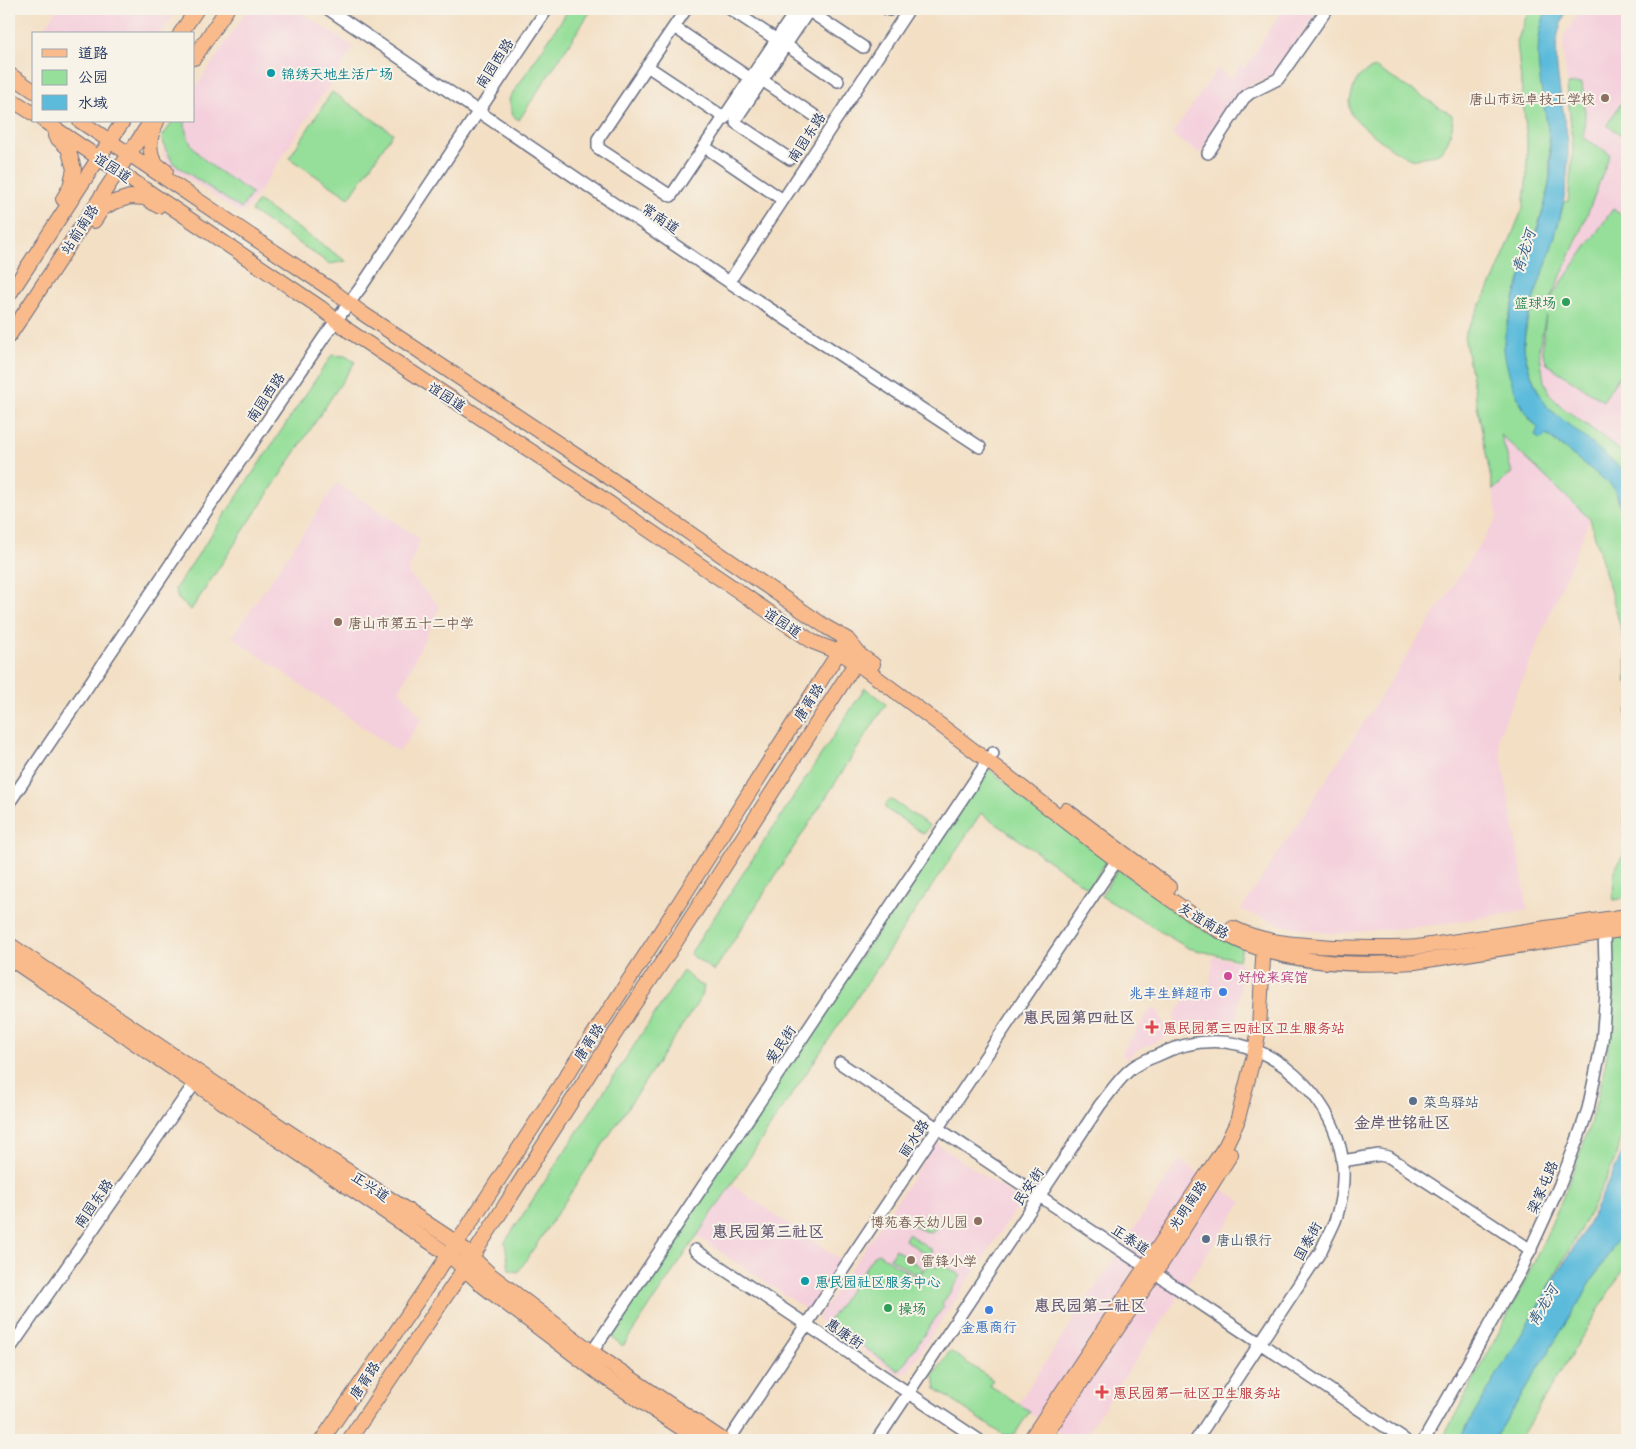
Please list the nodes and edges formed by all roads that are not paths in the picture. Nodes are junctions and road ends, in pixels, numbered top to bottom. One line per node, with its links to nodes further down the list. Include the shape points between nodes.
1 (197, 9): 11 (main road)
2 (227, 9): 14 (main road)
3 (328, 9): 21 (street, 常南道)
4 (547, 9): 21 (street, 南园西路)
5 (686, 9): 10 (street)
6 (730, 9): 12 (street)
7 (805, 9): 12 (street); 13 (street)
8 (909, 9): 38 (street, 南园东路)
9 (1327, 9): 34 (street, via 1278,79 1244,98)
10 (674, 27): 15 (street); 17 (street)
11 (181, 32)
12 (781, 43): 17 (street); 18 (street)
13 (862, 47)
14 (195, 57)
15 (647, 66): 24 (street); 32 (street, via 598,140 598,148 671,196)
16 (9, 74): 19 (main road)
17 (756, 80): 23 (street); 24 (street); 36 (street, via 736,123)
18 (838, 81)
19 (32, 90)
20 (9, 98): 22 (main road)
21 (479, 112): 43 (street, 常南道); 45 (street, 南园西路)
22 (32, 113)
23 (814, 116)
24 (725, 118): 32 (street)
25 (43, 122): 41 (main road, via 68,148 74,169 70,187 53,216)
26 (44, 122): 35 (main road, 谊园道)
27 (82, 122): 31 (main road, 谊园道)
28 (122, 122): 31 (main road, 站前南路)
29 (150, 122): 33 (main road, 站前南路)
30 (157, 122): 39 (main road, via 151,135 150,152 155,163)
31 (110, 140): 33 (main road, 谊园道); 35 (main road, 站前南路)
32 (706, 147): 38 (street)
33 (129, 153): 37 (main road, 站前南路); 39 (main road, 谊园道)
34 (1208, 153)
35 (99, 158): 37 (main road, 谊园道); 41 (main road, 站前南路)
36 (790, 159)
37 (118, 171): 40 (main road, 谊园道); 42 (main road, 站前南路)
38 (783, 200): 43 (street, 南园东路)
39 (202, 203): 45 (main road, 谊园道)
40 (190, 219): 42 (main road, via 174,215 145,198 130,196 102,210 83,237); 46 (main road, 谊园道)
41 (49, 234): 44 (main road, 站前南路)
42 (67, 248): 47 (main road, 站前南路)
43 (729, 282): 48 (street, 常南道)
44 (9, 295)
45 (349, 304): 46 (street, 南园西路); 49 (main road, 谊园道)
46 (337, 321): 50 (main road, 谊园道, via 813,642); 53 (street, 南园西路)
47 (9, 336)
48 (980, 447)
49 (846, 639): 50 (main road, 唐胥路); 51 (main road, 谊园道)
50 (839, 652): 51 (main road, 谊园道); 66 (main road, 唐胥路)
51 (858, 658): 52 (main road, 友谊南路); 69 (main road, 唐胥路)
52 (990, 757): 54 (main road, 友谊南路); 74 (street, 爱民街, via 627,1290)
53 (9, 804)
54 (1119, 857): 58 (main road, 友谊南路, via 1213,917); 63 (street, 丽水路)
55 (1627, 921): 56 (main road, 友谊南路)
56 (1603, 926): 58 (main road, 友谊南路, via 1395,964 1308,960); 68 (street, 梁家屯路, via 1606,992 1594,1086 1576,1143)
57 (9, 944): 62 (main road, 正兴道)
58 (1269, 946): 60 (main road, 光明南路)
59 (9, 958): 62 (main road, 正兴道)
60 (1259, 1052): 64 (street, 国泰街, via 1295,1076 1312,1093 1335,1132); 65 (street, 民安街, via 1236,1044 1198,1042 1179,1046 1132,1068 1100,1105); 70 (main road, 光明南路, via 1237,1122 1226,1145)
61 (840, 1062): 63 (street, 正泰道)
62 (198, 1079): 66 (main road, 正兴道); 73 (street, 南园东路)
63 (938, 1128): 65 (street, 正泰道); 71 (street, 丽水路)
64 (1342, 1161): 68 (street, via 1379,1155 1389,1158); 72 (street, 国泰街, via 1342,1183 1335,1221 1320,1252)
65 (1040, 1196): 70 (street, 正泰道); 75 (street, 民安街)
66 (453, 1249): 69 (main road, 正兴道); 76 (main road, 唐胥路)
67 (695, 1250): 71 (street, 惠康街)
68 (1531, 1250): 87 (street, 梁家屯路)
69 (468, 1263): 74 (main road, 正兴道, via 491,1275); 77 (main road, 唐胥路); 78 (main road, 正兴道, via 484,1286 601,1375)
70 (1149, 1270): 72 (street, 正泰道); 83 (main road, 光明南路); 84 (main road, 光明南路)
71 (806, 1324): 75 (street, 惠康街); 80 (street, 丽水路)
72 (1260, 1344): 85 (street, 国泰街); 86 (street, 正泰道)
73 (9, 1350)
74 (592, 1352): 79 (main road, 正兴道)
75 (909, 1393): 81 (street, 民安街); 82 (street, 惠康街)
76 (322, 1440)
77 (349, 1440)
78 (699, 1440)
79 (723, 1440)
80 (729, 1440)
81 (877, 1440)
82 (979, 1440)
83 (1030, 1440)
84 (1042, 1440)
85 (1196, 1440)
86 (1405, 1440)
87 (1424, 1440)

